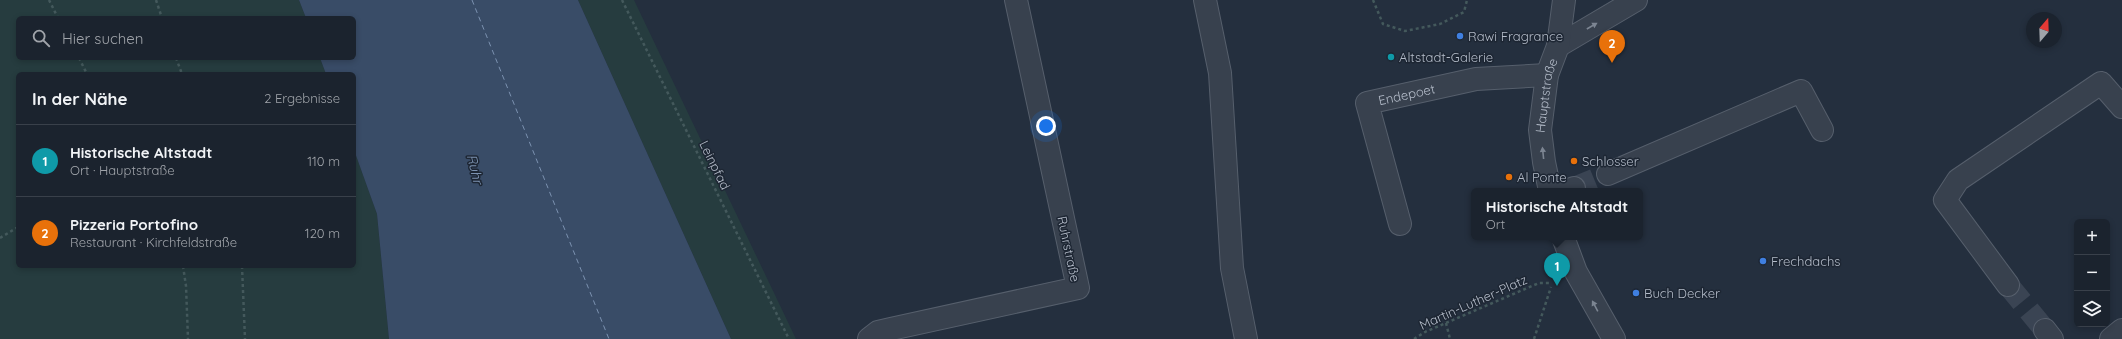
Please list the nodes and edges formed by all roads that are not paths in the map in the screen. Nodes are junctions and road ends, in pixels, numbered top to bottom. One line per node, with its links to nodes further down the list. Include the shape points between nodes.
1 (1016, 0): 15 (street, Ruhrstraße, via 1078,288 878,332)
2 (1205, 0): 16 (street, via 1220,73 1232,268)
3 (1564, 0): 5 (street, Hauptstraße)
4 (1636, 0): 5 (street, one-way to 4)
5 (1558, 46): 6 (street, Hauptstraße)
6 (1547, 76): 10 (street, Hauptstraße, one-way to 6, via 1540,130); 11 (street, Endepoet, via 1476,79 1367,103)
7 (2122, 107): 13 (street, via 2101,83 1958,180 1946,200)
8 (1822, 130): 9 (street, via 1802,91)
9 (1608, 174)
10 (1549, 188)
11 (1400, 224)
12 (1564, 240): 17 (street, one-way to 12, via 1576,272)
13 (2008, 285)
14 (2122, 330): 18 (street)
15 (869, 339)
16 (1246, 339)
17 (1614, 339)
18 (2111, 339)

